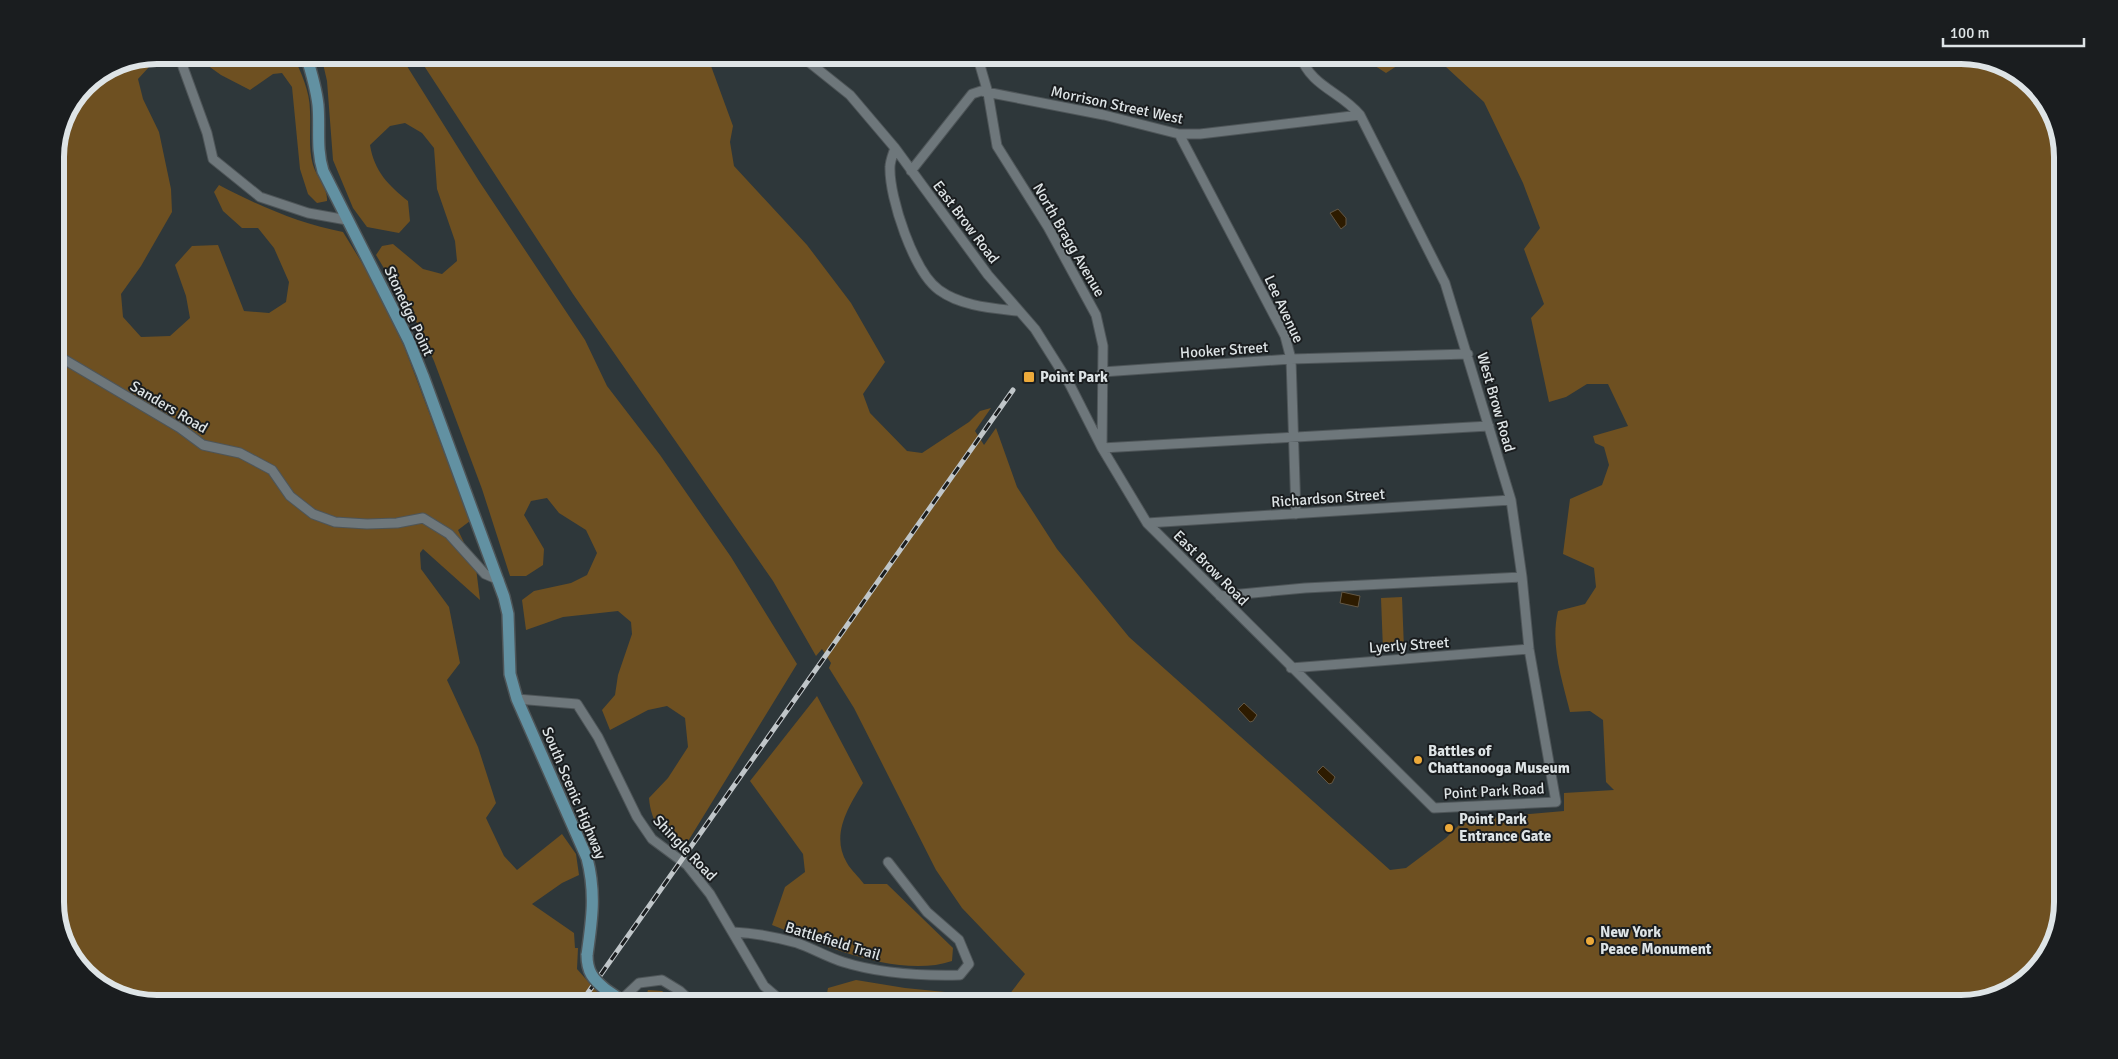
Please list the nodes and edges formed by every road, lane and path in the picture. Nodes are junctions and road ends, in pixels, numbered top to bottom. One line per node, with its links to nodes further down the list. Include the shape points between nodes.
1 (309, 64): 11 (main road, Stonedge Point, via 318,106 322,171)
2 (812, 64): 9 (street, East Brow Road, via 846,90)
3 (980, 64): 6 (street, North Bragg Avenue)
4 (1303, 64): 7 (street, West Brow Road, via 1315,80 1341,97)
5 (183, 67): 11 (street, via 213,159 260,197 308,213)
6 (988, 93): 8 (street, Morrison Street West, via 1104,115); 10 (street, via 981,90 972,94); 16 (street, North Bragg Avenue, via 997,146 1048,226 1096,315 1103,346)
7 (1360, 115): 8 (street, Morrison Street West); 13 (street, West Brow Road, via 1440,272)
8 (1179, 134): 15 (street, Lee Avenue, via 1285,336)
9 (895, 148): 10 (street, East Brow Road); 12 (street, via 890,166 893,192 904,230 932,284 956,299)
10 (911, 172): 12 (street, East Brow Road)
11 (348, 220): 24 (main road, Stonedge Point, via 409,341)
12 (1017, 311): 19 (street, East Brow Road, via 1035,330 1069,383)
13 (1468, 354): 15 (street, Hooker Street); 17 (street, West Brow Road)
14 (64, 359): 24 (street, Sanders Road, via 203,445 240,453 272,470 290,496 313,514 335,522 368,524 423,518 449,534 485,574)
15 (1291, 359): 16 (street, Hooker Street); 18 (street, Lee Avenue)
16 (1102, 372): 19 (street, North Bragg Avenue)
17 (1489, 426): 18 (street); 20 (street, West Brow Road)
18 (1294, 438): 19 (street); 21 (street, Lee Avenue)
19 (1102, 448): 22 (street, East Brow Road)
20 (1511, 500): 21 (street, Richardson Street); 23 (street, West Brow Road)
21 (1296, 514): 22 (street, Richardson Street)
22 (1147, 523): 25 (street, East Brow Road)
23 (1522, 577): 25 (street, via 1305,588); 26 (street, West Brow Road)
24 (499, 580): 28 (main road, South Scenic Highway, via 508,614 510,674)
25 (1220, 596): 27 (street, East Brow Road)
26 (1529, 649): 27 (street, Lyerly Street); 29 (street, West Brow Road)
27 (1291, 668): 30 (street, East Brow Road)
28 (517, 700): 32 (street, Shingle Road, via 577,704 598,737 637,817 652,838 687,865 710,894); 33 (main road, South Scenic Highway, bridge, via 587,858 593,913 587,966 593,978)
29 (1556, 802): 30 (street, Point Park Road)
30 (1434, 808)
31 (888, 862): 32 (street, Battlefield Trail, via 927,912 959,940 969,964 960,975 893,973 843,962 788,941)
32 (733, 932): 36 (street, Shingle Road, via 764,986)
33 (614, 995)
34 (630, 995): 35 (street, via 639,984 662,980)
35 (684, 995)
36 (774, 995)

